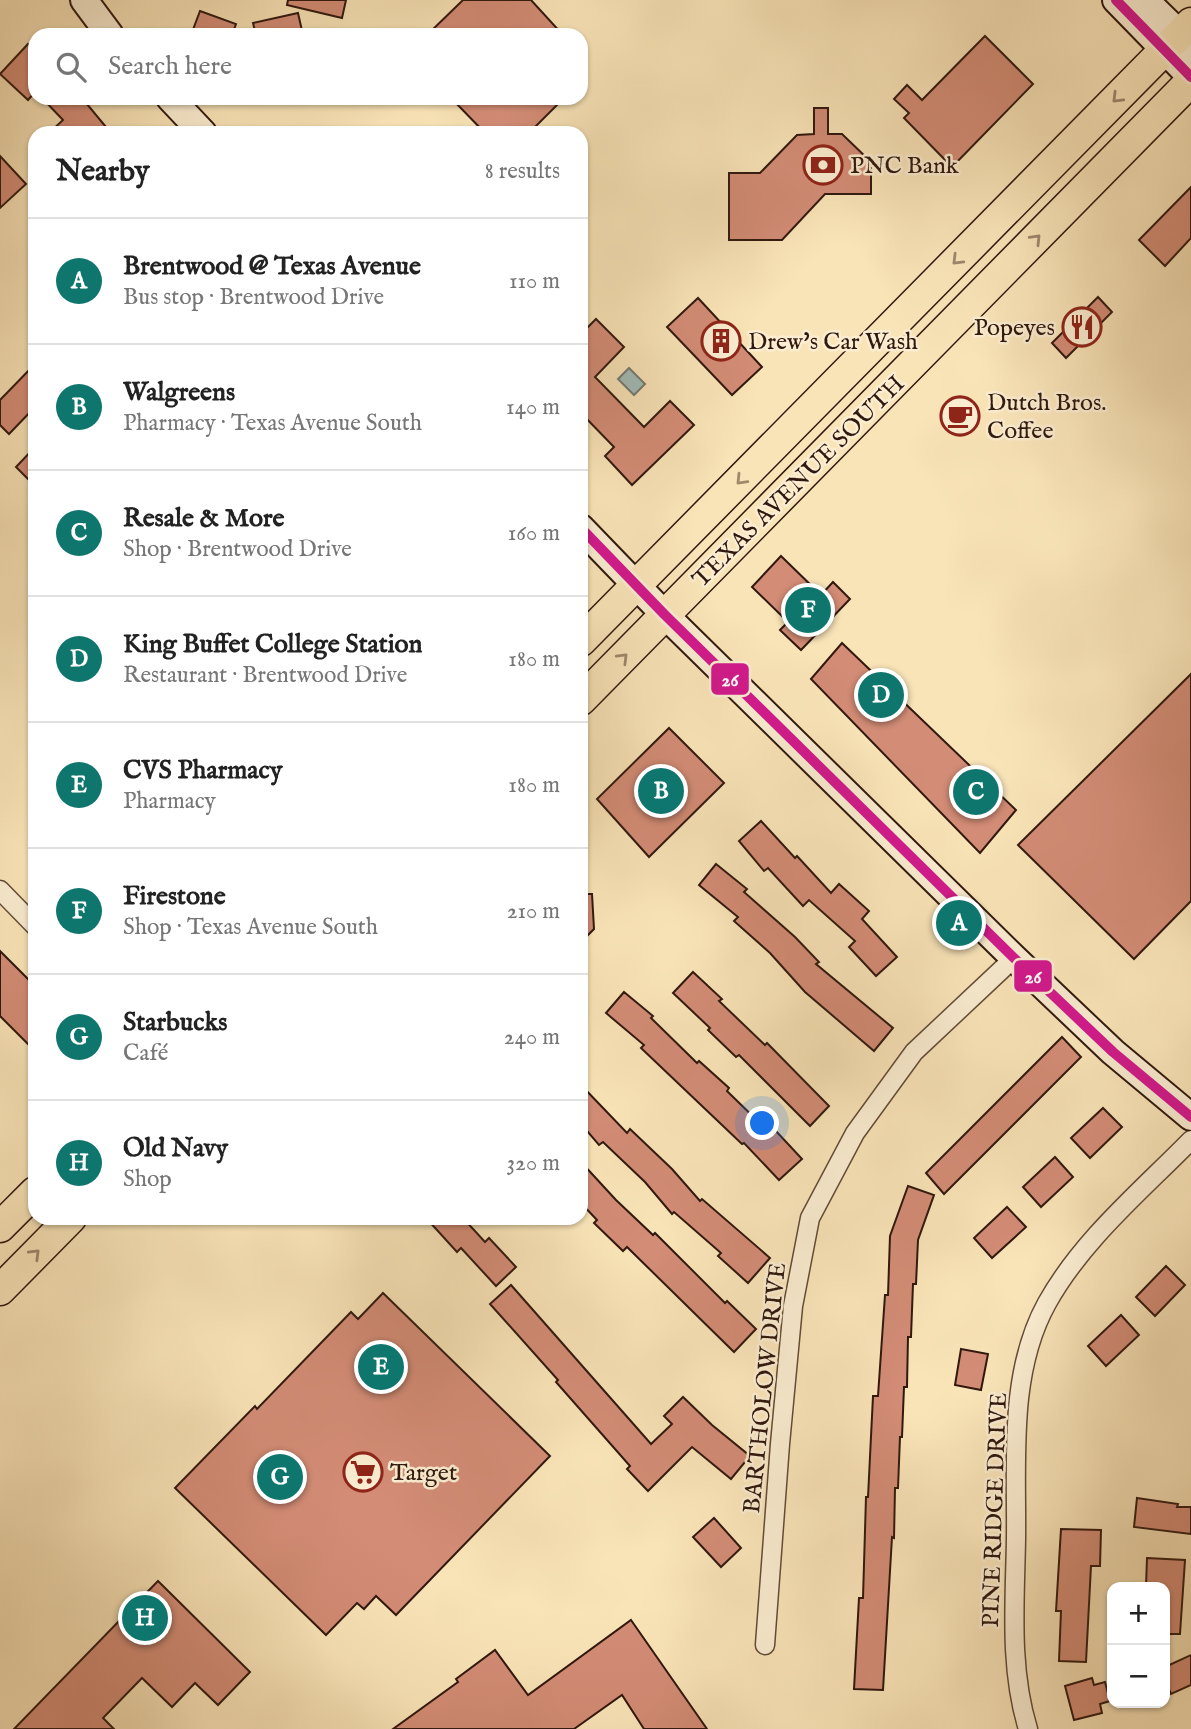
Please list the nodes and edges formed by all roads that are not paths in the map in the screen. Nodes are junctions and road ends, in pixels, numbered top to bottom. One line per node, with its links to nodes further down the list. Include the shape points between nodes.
1 (84, 0): 4 (street)
2 (1116, 0): 5 (street)
3 (1145, 0): 5 (street)
4 (105, 28)
5 (1181, 38): 6 (street); 10 (main road, TEXAS AVENUE SOUTH, one-way to 10)
6 (1191, 79): 11 (main road, TEXAS AVENUE SOUTH, one-way to 6)
7 (177, 105): 8 (street)
8 (197, 126)
9 (588, 535): 10 (street)
10 (637, 585): 11 (street); 12 (main road, TEXAS AVENUE SOUTH)
11 (665, 615): 13 (main road, TEXAS AVENUE SOUTH, one-way to 11); 16 (street)
12 (588, 634)
13 (588, 693)
14 (0, 890): 15 (street)
15 (28, 919)
16 (1014, 958): 17 (street, via 1113,1052); 23 (street, BARTHOLOW DRIVE, via 914,1052 855,1133 810,1218 793,1306)
17 (1191, 1117)
18 (1191, 1140): 24 (street, PINE RIDGE DRIVE, via 1084,1249 1046,1304 1024,1369 1017,1413 1014,1646)
19 (28, 1197): 20 (main road)
20 (4, 1215)
21 (64, 1225): 22 (main road, one-way to 21)
22 (0, 1290)
23 (765, 1645)
24 (1028, 1729)

